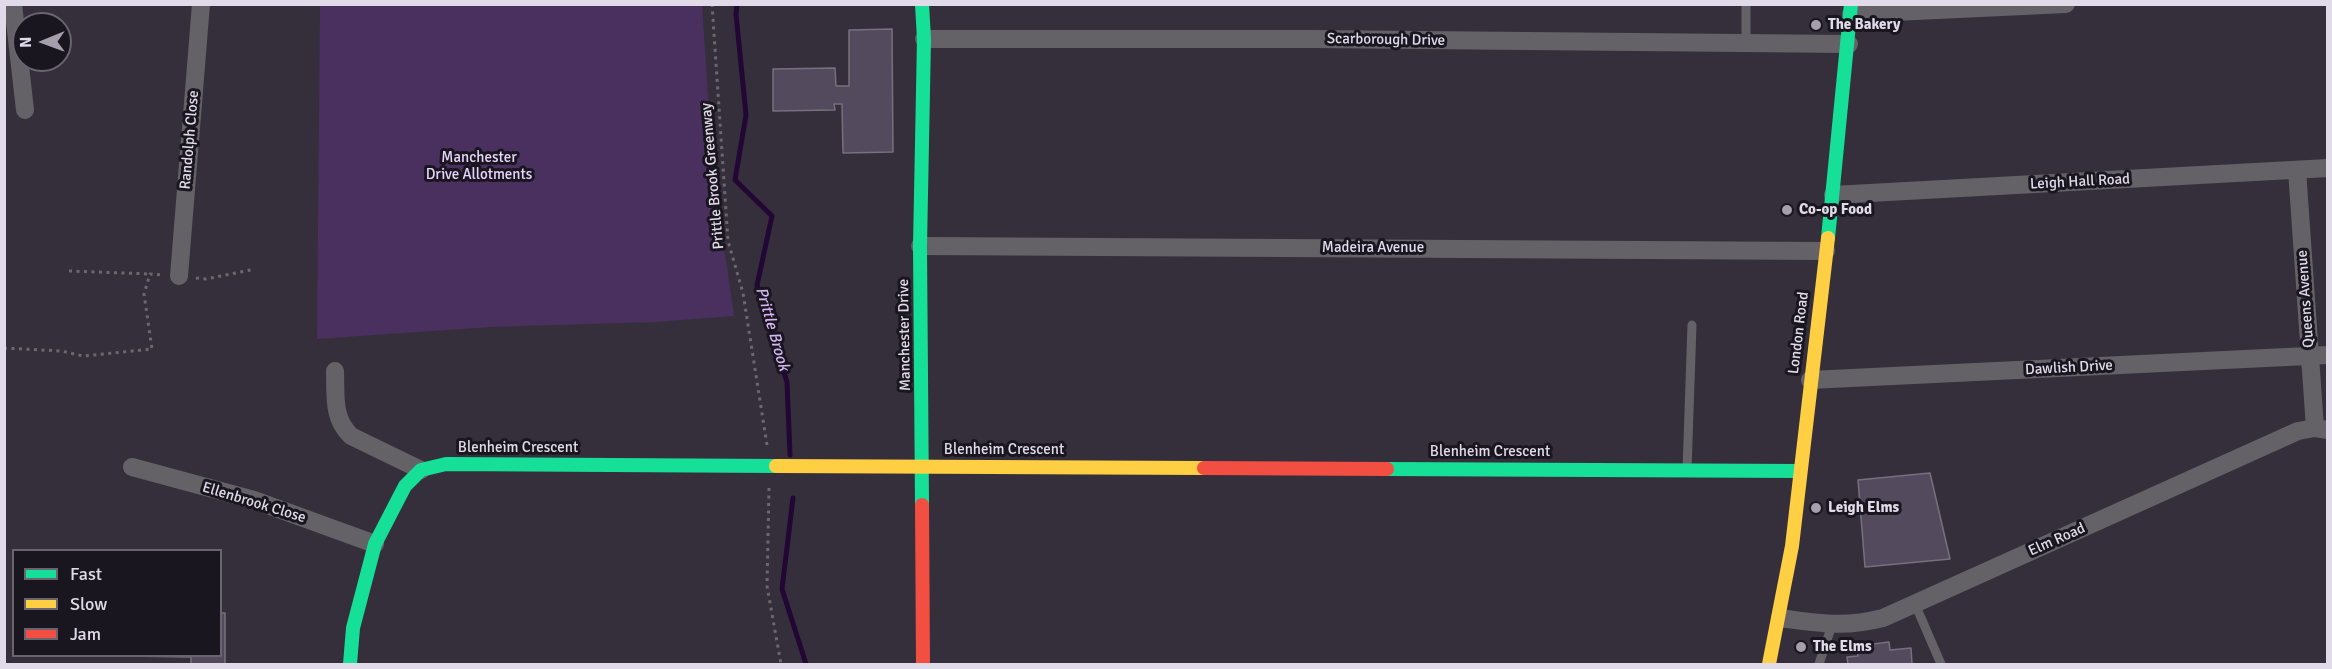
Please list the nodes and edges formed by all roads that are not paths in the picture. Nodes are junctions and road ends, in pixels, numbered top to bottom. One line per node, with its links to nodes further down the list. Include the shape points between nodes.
1 (14, 4): 10 (street)
2 (201, 4): 16 (street, Randolph Close)
3 (922, 4): 7 (street, Manchester Drive)
4 (1746, 4): 8 (lane)
5 (2066, 4): 6 (street)
6 (1851, 9): 9 (street, London Road)
7 (924, 39): 8 (street, Scarborough Drive); 14 (street, Manchester Drive)
8 (1746, 43): 9 (street, Scarborough Drive)
9 (1849, 44): 13 (street, London Road)
10 (26, 110)
11 (2328, 168): 12 (street, Leigh Hall Road)
12 (2297, 170): 13 (street, Leigh Hall Road); 18 (street, Queens Avenue)
13 (1833, 195): 15 (street, London Road)
14 (920, 246): 15 (street, Madeira Avenue); 22 (street, Manchester Drive)
15 (1826, 251): 20 (street, London Road)
16 (179, 276)
17 (1692, 325): 25 (lane)
18 (2319, 356): 20 (street, Dawlish Drive); 21 (street, Queens Avenue)
19 (335, 371): 24 (street, via 337,415 342,427 351,436)
20 (1810, 380): 26 (street, London Road)
21 (2321, 429): 28 (street, Elm Road, via 2298,431)
22 (923, 466): 24 (street, Blenheim Crescent, via 446,464); 25 (street, Blenheim Crescent); 32 (street, Manchester Drive)
23 (132, 468): 27 (street, Ellenbrook Close, via 254,500)
24 (420, 470): 27 (street, via 405,486)
25 (1687, 470): 26 (street, Blenheim Crescent)
26 (1800, 471): 29 (street, London Road)
27 (375, 544): 31 (street, via 353,628)
28 (1915, 604): 30 (street, Elm Road, via 1875,620); 35 (lane)
29 (1780, 618): 30 (street, Elm Road); 33 (street, London Road)
30 (1832, 625): 34 (lane)
31 (350, 664)
32 (923, 664)
33 (1769, 664)
34 (1819, 664)
35 (1941, 664)

